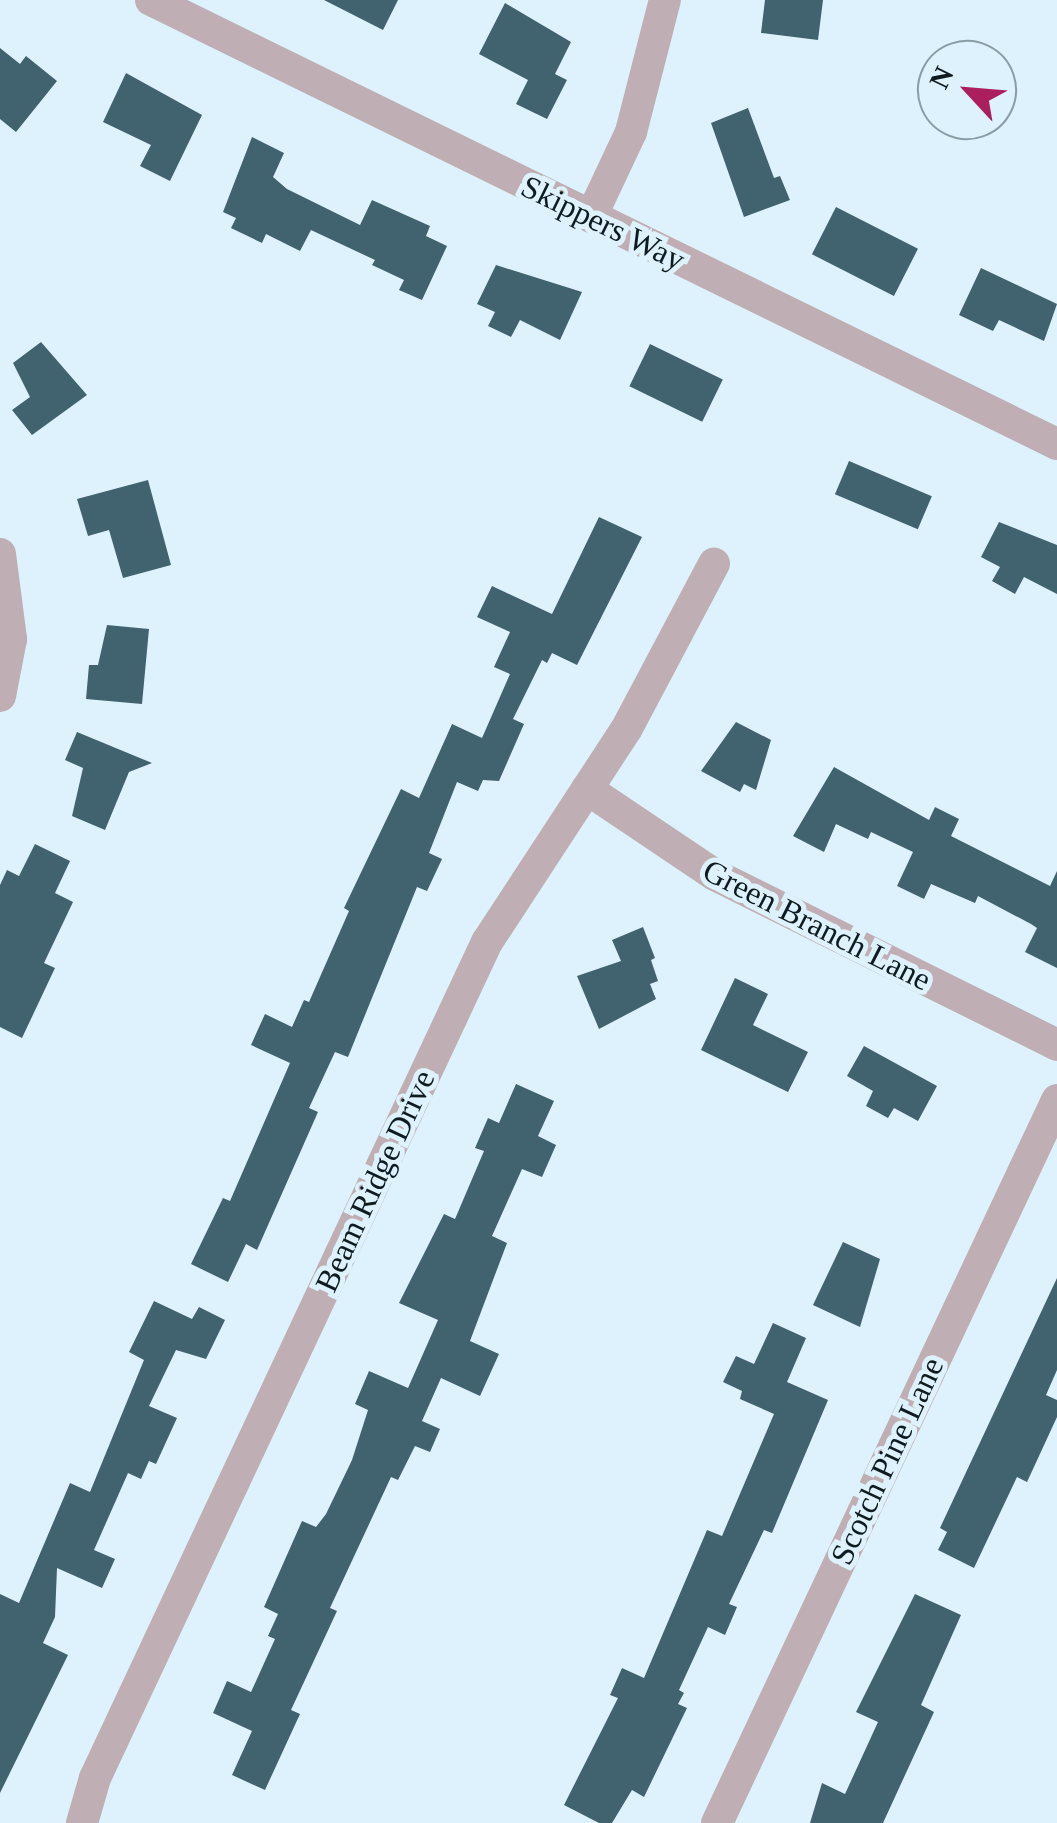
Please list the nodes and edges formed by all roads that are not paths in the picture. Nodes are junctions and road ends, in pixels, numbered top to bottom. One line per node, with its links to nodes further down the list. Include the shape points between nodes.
1 (151, 0): 3 (street, Skippers Way)
2 (665, 0): 3 (street, via 631,132)
3 (591, 217): 4 (street, Skippers Way)
4 (1057, 444)
5 (0, 554): 7 (street, via 11,639)
6 (714, 564): 8 (street, Beam Ridge Drive, via 666,661)
7 (0, 696)
8 (587, 789): 9 (street, Green Branch Lane, via 715,875); 11 (street, Beam Ridge Drive, via 487,942 95,1778)
9 (1057, 1044)
10 (1057, 1100): 12 (street, Scotch Pine Lane)
11 (82, 1823)
12 (716, 1823)

